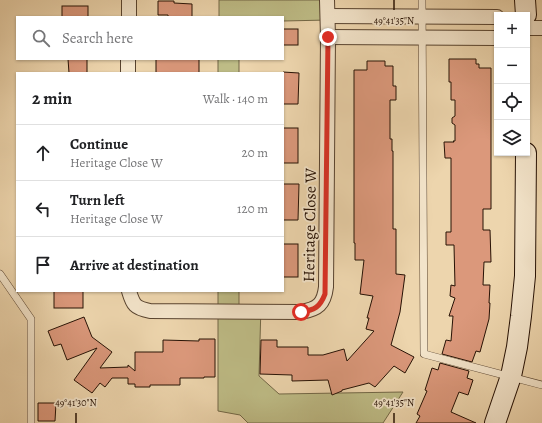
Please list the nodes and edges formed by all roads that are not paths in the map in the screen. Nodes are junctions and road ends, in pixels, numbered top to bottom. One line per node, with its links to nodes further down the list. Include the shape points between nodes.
1 (129, 0): 6 (street)
2 (327, 0): 7 (street, Heritage Close W)
3 (422, 0): 8 (lane)
4 (525, 0): 5 (street)
5 (526, 12)
6 (129, 16)
7 (328, 16): 8 (street); 12 (street, Heritage Close W)
8 (422, 17): 9 (street); 13 (lane)
9 (494, 18)
10 (530, 28): 11 (street)
11 (542, 28)
12 (328, 37): 13 (street); 19 (street, Heritage Close W, via 326,286 319,306 301,312 150,311 133,304)
13 (422, 38): 14 (street); 20 (lane, via 424,354)
14 (494, 38)
15 (128, 60): 16 (street)
16 (128, 72)
17 (526, 156): 20 (street, via 525,276)
18 (0, 274): 22 (lane, via 31,319)
19 (129, 292)
20 (511, 376): 21 (lane); 23 (street)
21 (542, 385)
22 (31, 423)
23 (495, 423)

